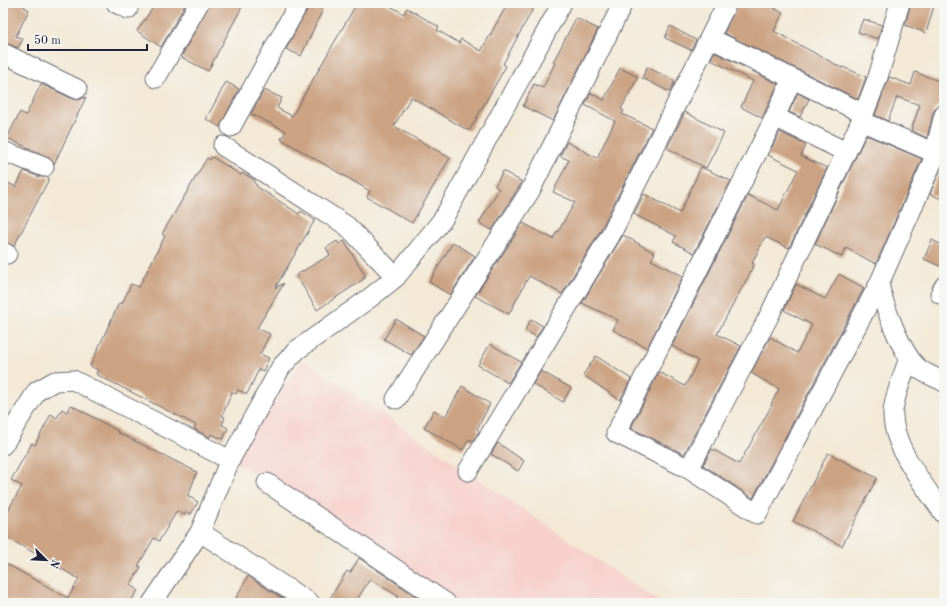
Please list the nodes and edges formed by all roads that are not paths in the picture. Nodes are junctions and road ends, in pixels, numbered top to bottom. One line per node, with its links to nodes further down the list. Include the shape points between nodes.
1 (199, 3): 9 (street)
2 (299, 3): 15 (street)
3 (562, 3): 21 (street, via 442,218)
4 (624, 3): 25 (street, via 530,191)
5 (727, 3): 7 (street)
6 (900, 3): 14 (street)
7 (710, 38): 10 (street); 29 (street, via 610,236)
8 (3, 53): 11 (street)
9 (156, 78)
10 (792, 79): 13 (street); 14 (street)
11 (77, 89)
12 (944, 115): 19 (street)
13 (775, 117): 18 (street); 28 (street, via 616,433)
14 (863, 117): 18 (street); 19 (street)
15 (231, 127)
16 (223, 146): 21 (street, via 347,226)
17 (3, 151): 20 (street)
18 (846, 152): 28 (street, via 770,314)
19 (935, 153): 22 (street)
20 (44, 167)
21 (396, 277): 27 (street, via 297,350 281,367)
22 (879, 284): 23 (street, via 884,302); 28 (street, via 757,514)
23 (909, 358): 24 (street, via 918,368); 32 (street, via 893,406 894,429 908,461)
24 (944, 382)
25 (396, 399)
26 (3, 446): 27 (street, via 38,391 55,381 73,380)
27 (230, 460): 30 (street)
28 (689, 469)
29 (468, 471)
30 (220, 483): 33 (street); 34 (street, via 208,485 189,527)
31 (267, 483): 37 (street)
32 (944, 514)
33 (200, 532): 35 (street); 36 (street)
34 (167, 562)
35 (152, 603)
36 (310, 603)
37 (446, 603)

